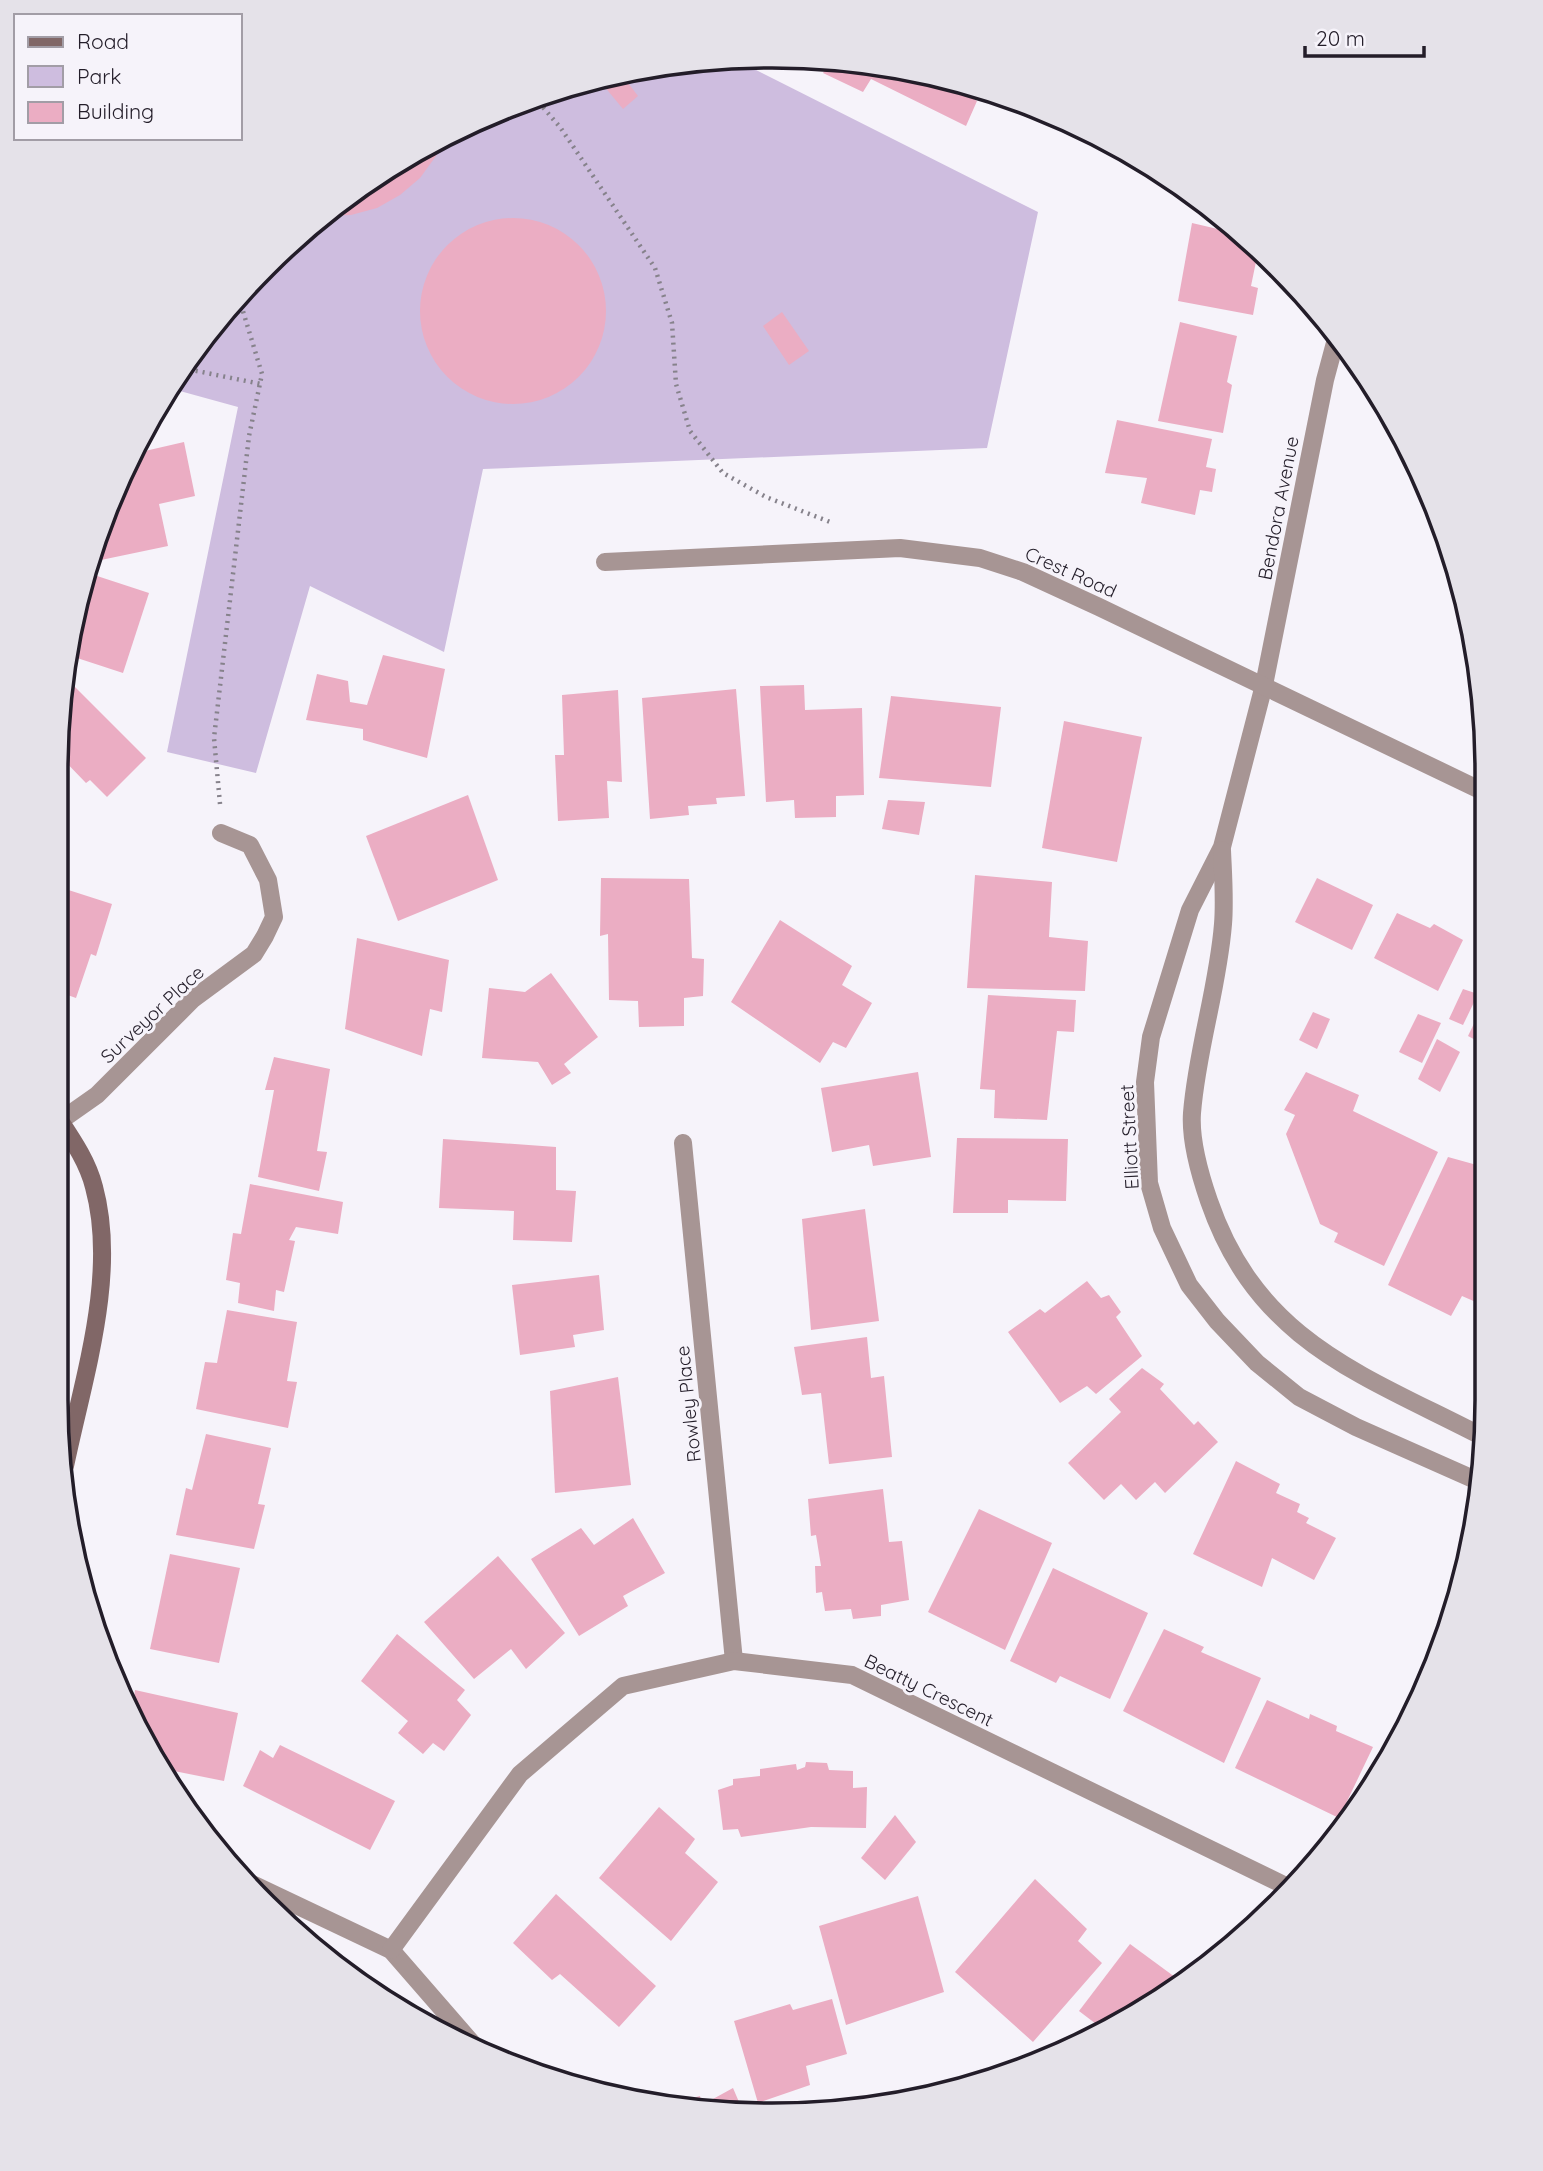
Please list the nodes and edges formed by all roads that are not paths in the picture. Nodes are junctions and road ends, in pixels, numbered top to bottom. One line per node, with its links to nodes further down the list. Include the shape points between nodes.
1 (1333, 349): 3 (street, Bendora Avenue)
2 (605, 562): 3 (street, Crest Road, via 900,548 980,558 1012,568)
3 (1264, 685): 4 (street, Crest Road); 6 (street, Elliott Street)
4 (1475, 788)
5 (220, 833): 7 (street, Surveyor Place, via 250,845 268,880 274,917 265,936 254,954 193,999 97,1095)
6 (1222, 846): 10 (street, Elliott Street, via 1224,923 1203,1028 1192,1116 1201,1178 1219,1231 1243,1275 1277,1316 1329,1358); 12 (street, Elliott Street, via 1190,910 1151,1037 1145,1082 1149,1183 1162,1228 1189,1285 1257,1363 1299,1397)
7 (68, 1113)
8 (68, 1134): 11 (street, via 94,1184 104,1238 94,1327)
9 (683, 1143): 13 (street, Rowley Place)
10 (1474, 1432)
11 (70, 1443)
12 (1470, 1478)
13 (734, 1661): 14 (street, Beatty Crescent, via 852,1675); 16 (street, Beatty Crescent, via 623,1686 520,1774)
14 (1281, 1884)
15 (270, 1893): 16 (street)
16 (391, 1950): 17 (street)
17 (461, 2030)

